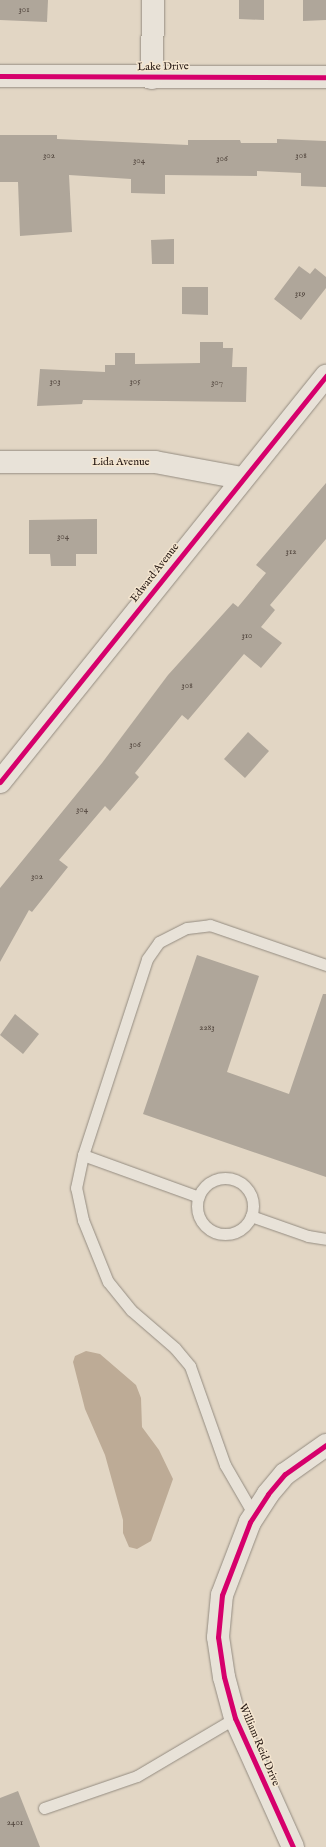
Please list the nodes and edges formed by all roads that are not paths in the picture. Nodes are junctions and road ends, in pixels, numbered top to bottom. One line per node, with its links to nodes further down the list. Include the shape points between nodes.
1 (153, 0): 4 (street)
2 (0, 76): 4 (street, Lake Drive)
3 (326, 77): 4 (street, Lake Drive)
4 (152, 78)
5 (326, 376): 7 (street, Edward Avenue)
6 (0, 462): 7 (street, Lida Avenue, via 155,462)
7 (241, 478): 8 (street, Edward Avenue)
8 (0, 782)
9 (326, 965): 10 (lane, via 210,925 187,928 159,942 147,959)
10 (83, 1154): 11 (lane); 15 (lane, via 76,1188 83,1220 108,1282 130,1310 175,1348 190,1366 225,1465)
11 (199, 1197): 12 (lane, via 202,1222 216,1233 241,1230); 12 (lane, via 211,1182 230,1179 239,1182 251,1197)
12 (251, 1216): 13 (lane, via 308,1236)
13 (326, 1239)
14 (326, 1445): 15 (street, William Reid Drive, via 285,1474)
15 (254, 1515): 16 (street, William Reid Drive, via 233,1558 222,1595 218,1637)
16 (235, 1718): 17 (lane, via 137,1776); 18 (street, William Reid Drive)
17 (44, 1808)
18 (293, 1847)

